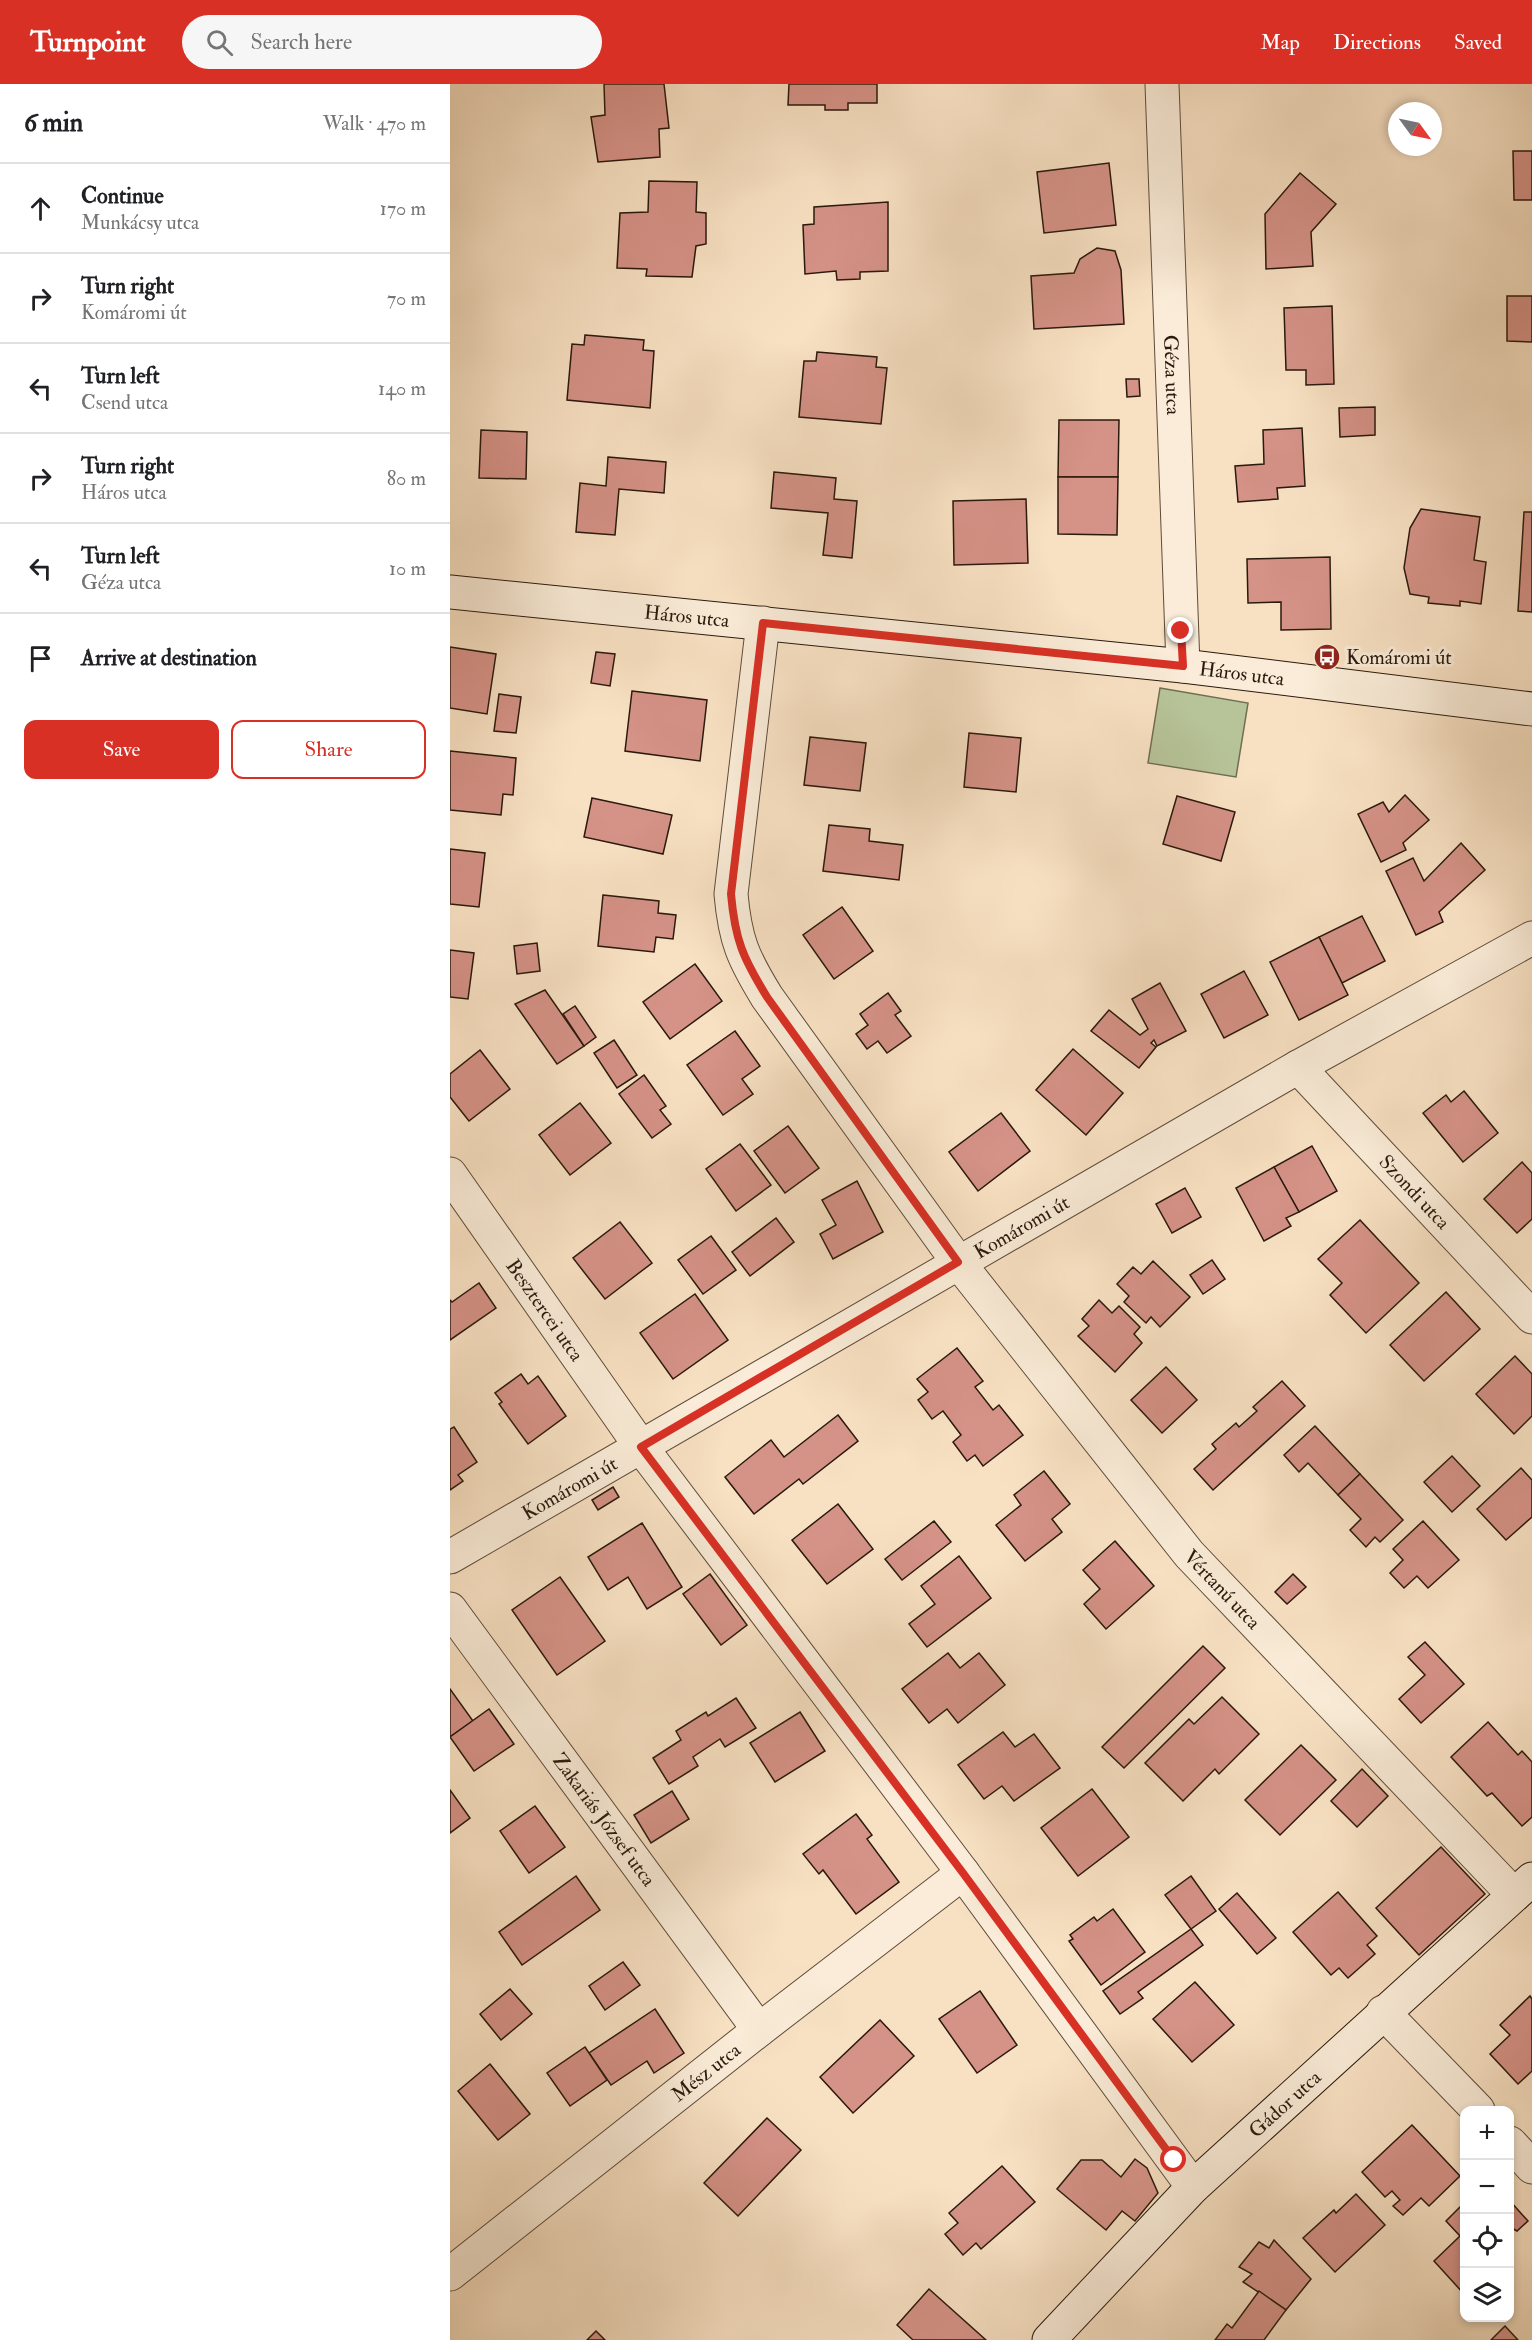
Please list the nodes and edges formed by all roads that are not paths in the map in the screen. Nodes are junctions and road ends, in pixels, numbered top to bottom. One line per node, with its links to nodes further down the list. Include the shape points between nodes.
1 (1162, 84): 4 (street, Géza utca)
2 (450, 592): 3 (street, Háros utca)
3 (763, 623): 4 (street, Háros utca); 9 (street, Vértanú utca, via 731,894 734,930 744,959 767,997)
4 (1183, 666): 5 (street, Háros utca)
5 (1530, 712)
6 (1532, 938): 7 (street, Komáromi út)
7 (1298, 1067): 9 (street, Komáromi út); 10 (street, Szondi utca)
8 (450, 1174): 11 (street, Besztercei utca)
9 (958, 1262): 11 (street, Komáromi út); 15 (street, Vértanú utca, via 1189,1554)
10 (1532, 1317)
11 (641, 1447): 12 (street, Komáromi út); 14 (street, Besztercei utca)
12 (450, 1557)
13 (450, 1609): 17 (street, Zakariás József utca)
14 (963, 1873): 17 (street, Mész utca); 21 (street, Besztercei utca)
15 (1523, 1887): 16 (street, Gádor utca)
16 (1383, 2012): 18 (street); 21 (street, Gádor utca)
17 (759, 2030): 22 (street, Mész utca)
18 (1474, 2106)
19 (1514, 2148): 20 (street)
20 (1532, 2167)
21 (1194, 2187): 23 (street, Gádor utca)
22 (450, 2274)
23 (1049, 2340)

